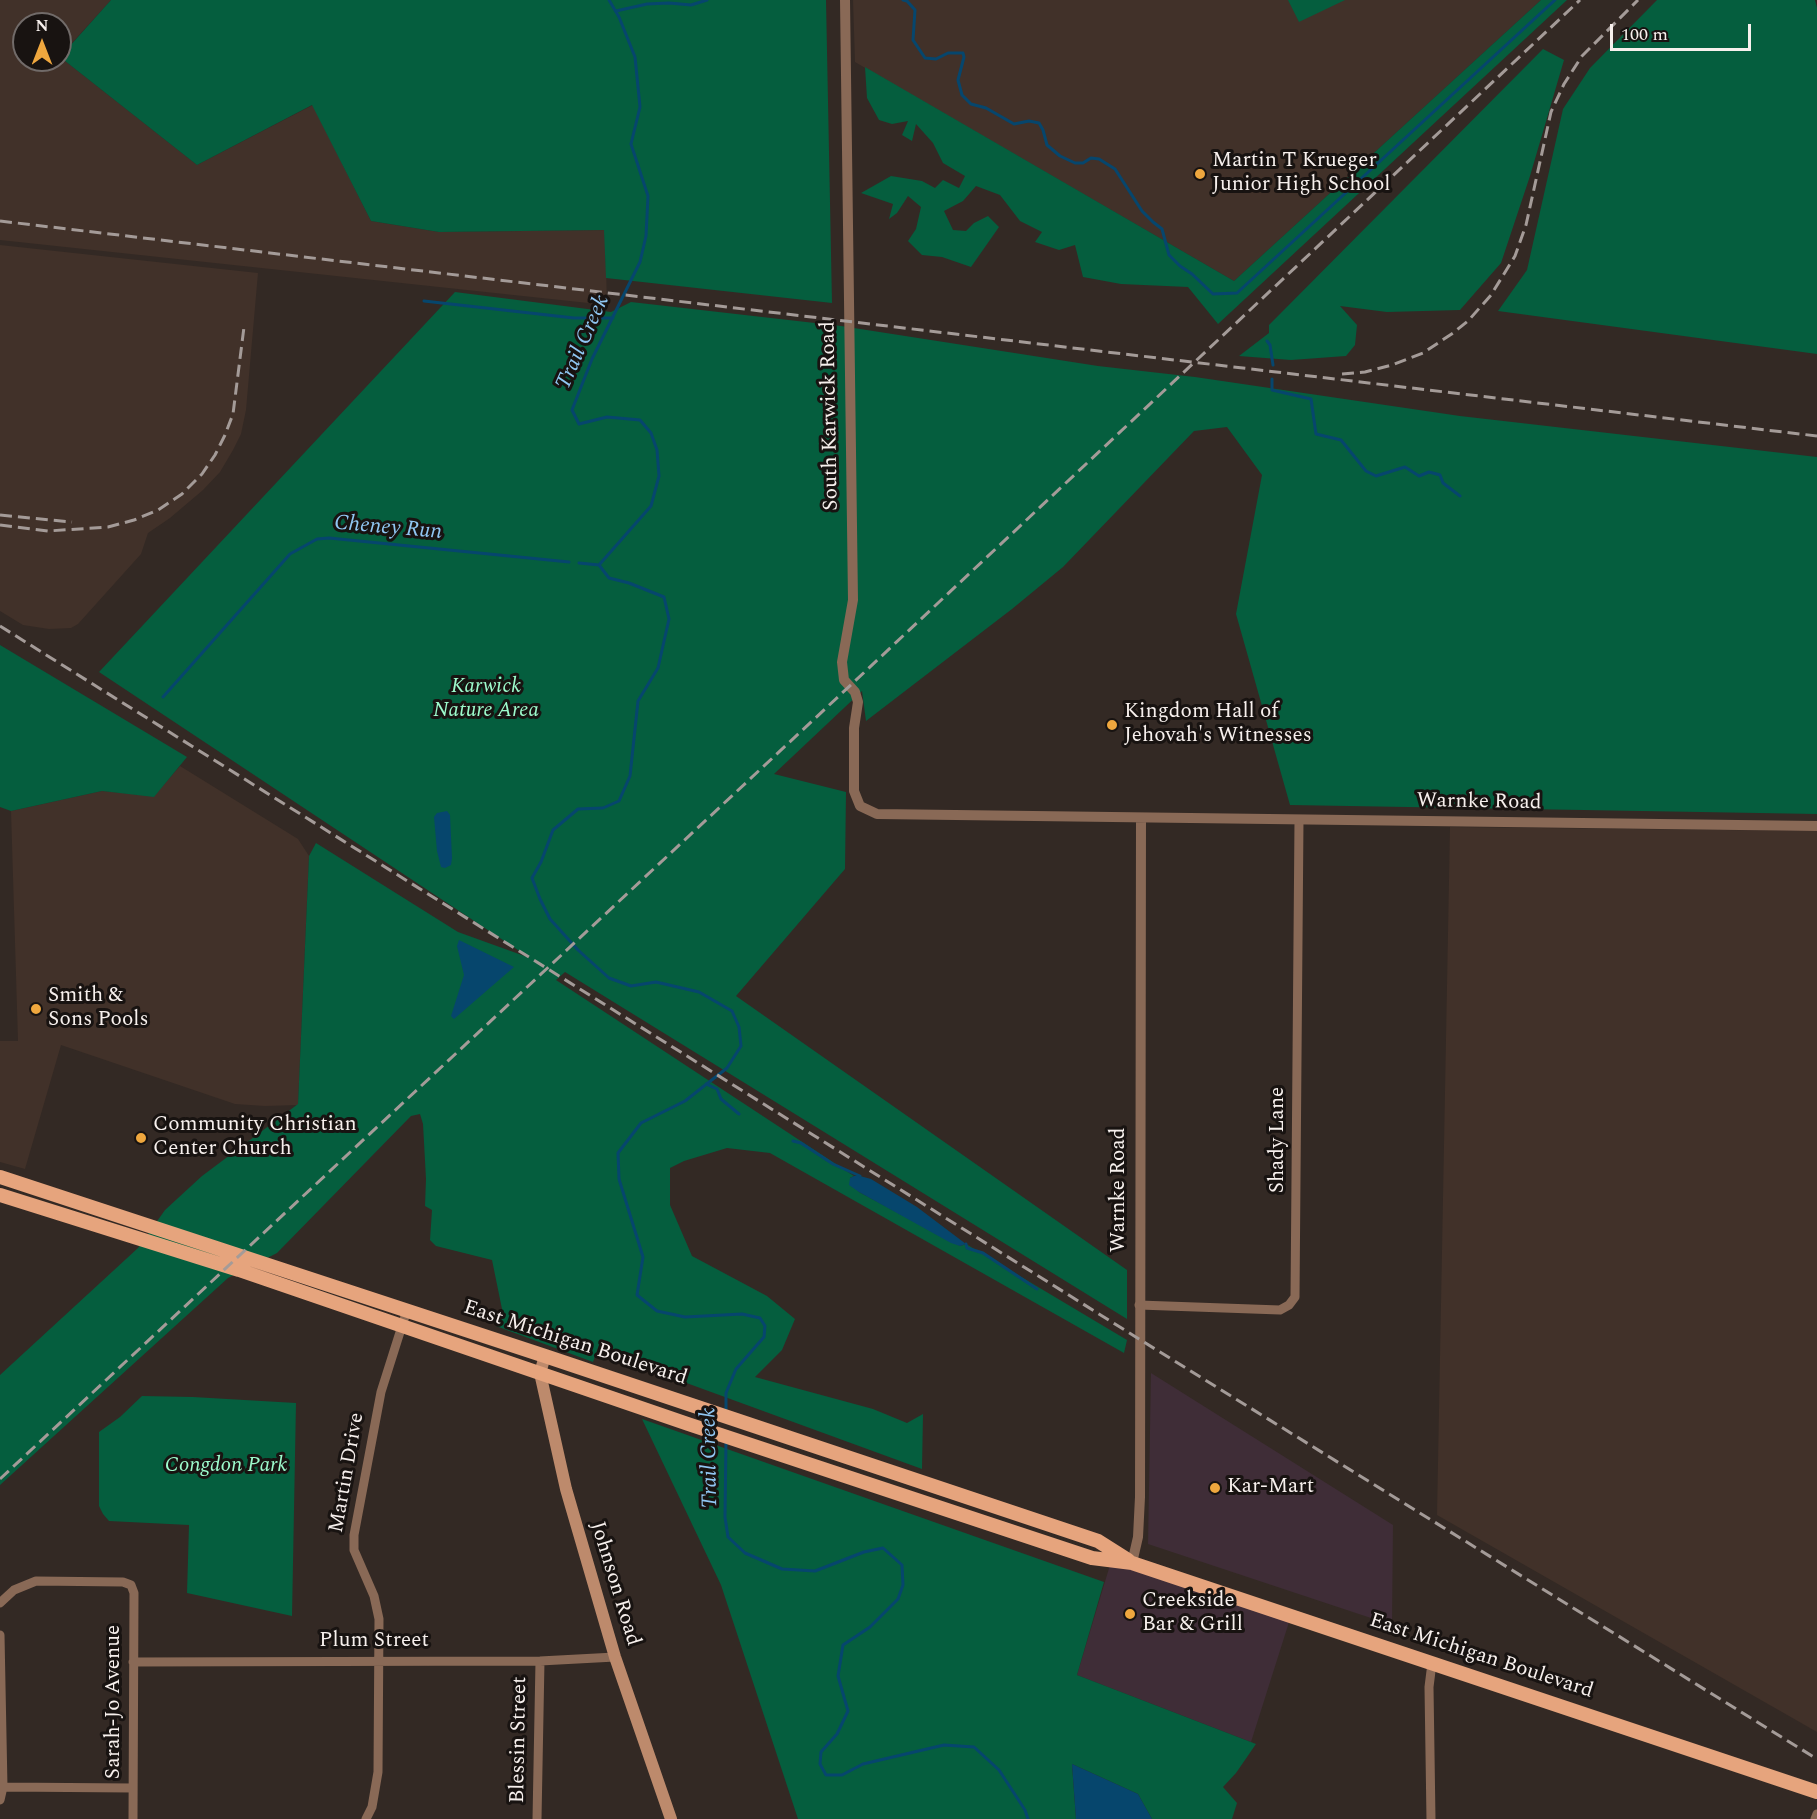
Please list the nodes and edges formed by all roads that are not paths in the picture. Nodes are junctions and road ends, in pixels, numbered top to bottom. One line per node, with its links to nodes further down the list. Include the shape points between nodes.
1 (845, 0): 2 (street, South Karwick Road, via 853,600 842,662 844,680 858,702 854,791 860,806)
2 (877, 814): 3 (street, Warnke Road)
3 (1141, 818): 4 (street, Warnke Road); 8 (street, Warnke Road)
4 (1299, 820): 5 (street, Warnke Road); 8 (street, Shady Lane, via 1295,1297 1280,1310)
5 (1817, 826)
6 (0, 1177): 9 (main road, East Michigan Boulevard)
7 (0, 1195): 10 (main road, East Michigan Boulevard)
8 (1138, 1305): 13 (street, Warnke Road, via 1140,1497)
9 (407, 1310): 10 (street, Martin Drive); 11 (main road, East Michigan Boulevard)
10 (402, 1326): 12 (main road, East Michigan Boulevard); 17 (street, Martin Drive, via 381,1392 354,1535 354,1550 374,1596 379,1619)
11 (545, 1356): 12 (main road, Johnson Road); 13 (main road, East Michigan Boulevard, via 1098,1541)
12 (540, 1372): 13 (main road, East Michigan Boulevard, via 1092,1558); 16 (main road, Johnson Road, via 557,1459)
13 (1132, 1563): 20 (main road, East Michigan Boulevard)
14 (0, 1603): 19 (street, Sarah-Jo Avenue, via 14,1590 36,1581 123,1581 131,1585 134,1593)
15 (0, 1635): 21 (street)
16 (615, 1657): 18 (street, Plum Street); 29 (main road, Johnson Road)
17 (379, 1660): 18 (street, Plum Street); 19 (street, Plum Street); 27 (street, Martin Drive, via 378,1772)
18 (540, 1661): 28 (street, Blessin Street)
19 (133, 1662): 22 (street, Sarah-Jo Avenue)
20 (1432, 1663): 23 (main road, East Michigan Boulevard); 30 (street)
21 (3, 1787): 22 (street); 24 (street)
22 (133, 1788): 26 (street, Sarah-Jo Avenue)
23 (1817, 1792)
24 (0, 1800)
25 (1817, 1814): 31 (street)
26 (133, 1819)
27 (366, 1819)
28 (537, 1819)
29 (670, 1819)
30 (1431, 1819)
31 (1815, 1819)

